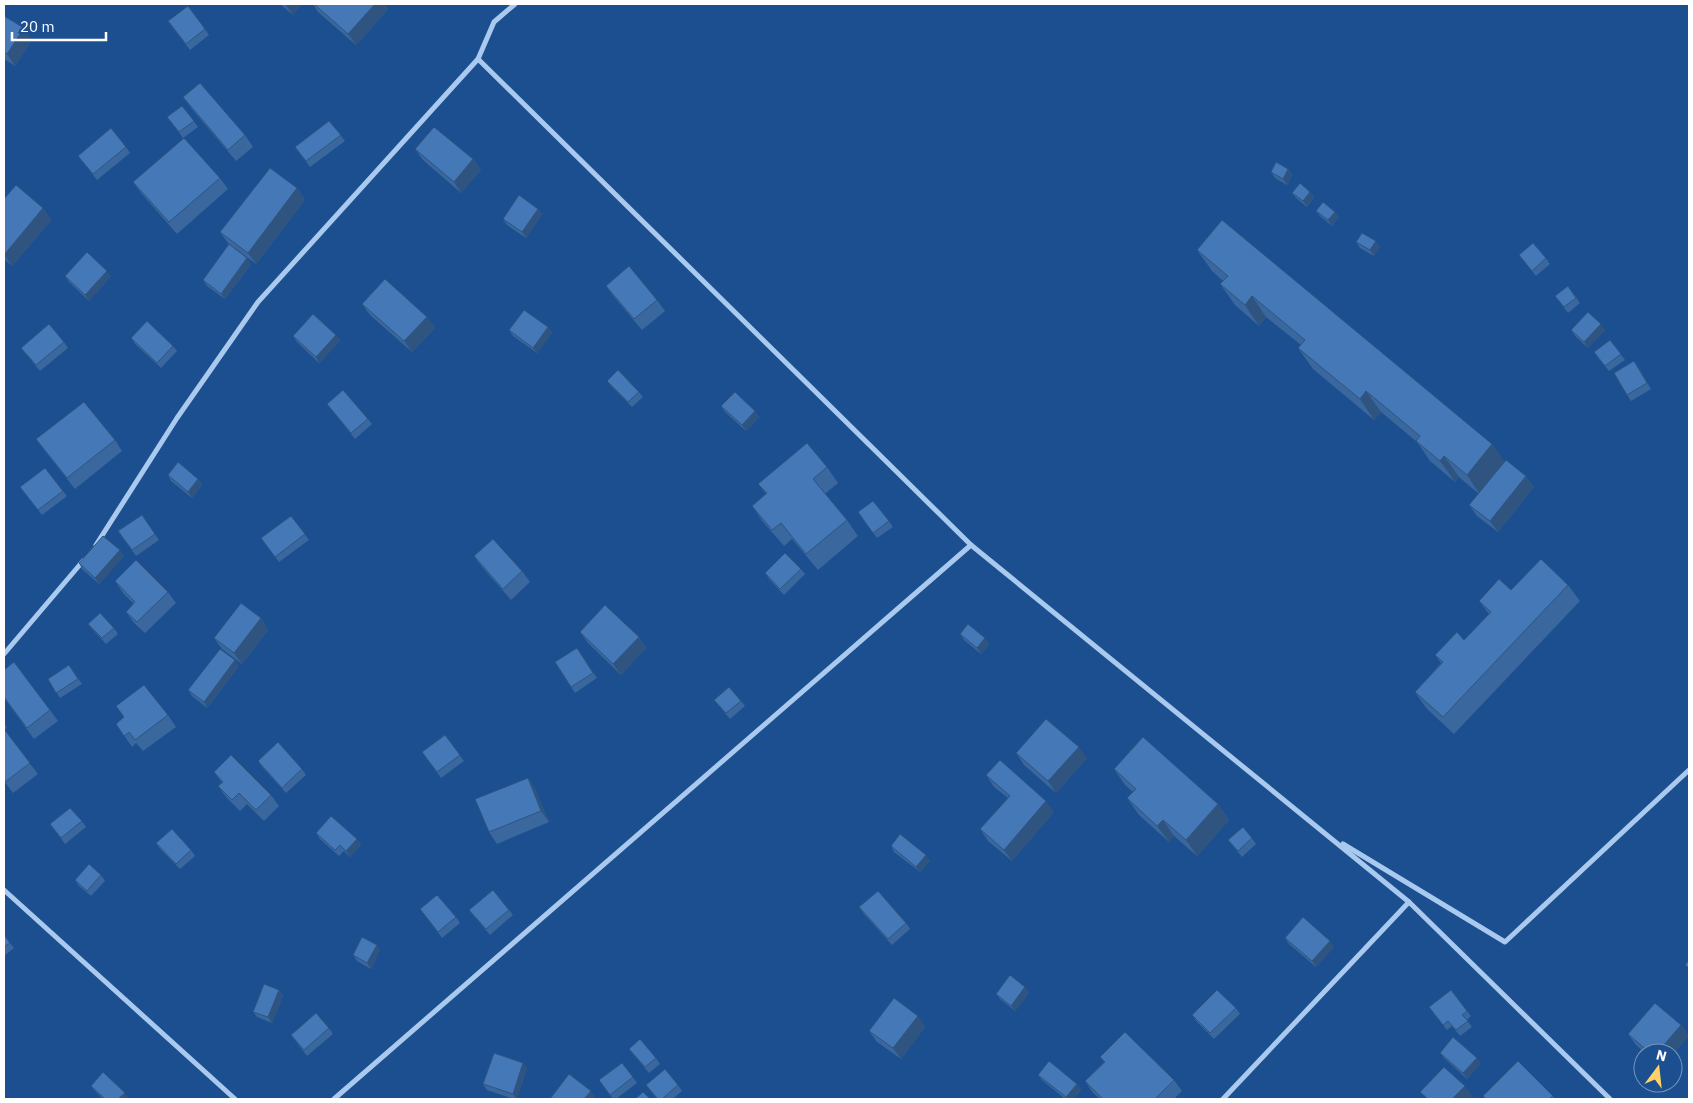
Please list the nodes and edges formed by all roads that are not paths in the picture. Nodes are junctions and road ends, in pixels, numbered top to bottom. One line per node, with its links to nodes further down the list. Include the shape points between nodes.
1 (515, 4): 2 (street, via 494,22)
2 (478, 59): 3 (street); 4 (street, via 258,302 177,418)
3 (970, 544): 8 (street); 12 (street)
4 (92, 550)
5 (86, 557): 6 (street)
6 (4, 654)
7 (1689, 770): 8 (street, via 1505,942)
8 (1327, 835): 10 (street)
9 (4, 890): 11 (street)
10 (1409, 902): 13 (street); 14 (street)
11 (235, 1099)
12 (334, 1099)
13 (1223, 1099)
14 (1610, 1099)

